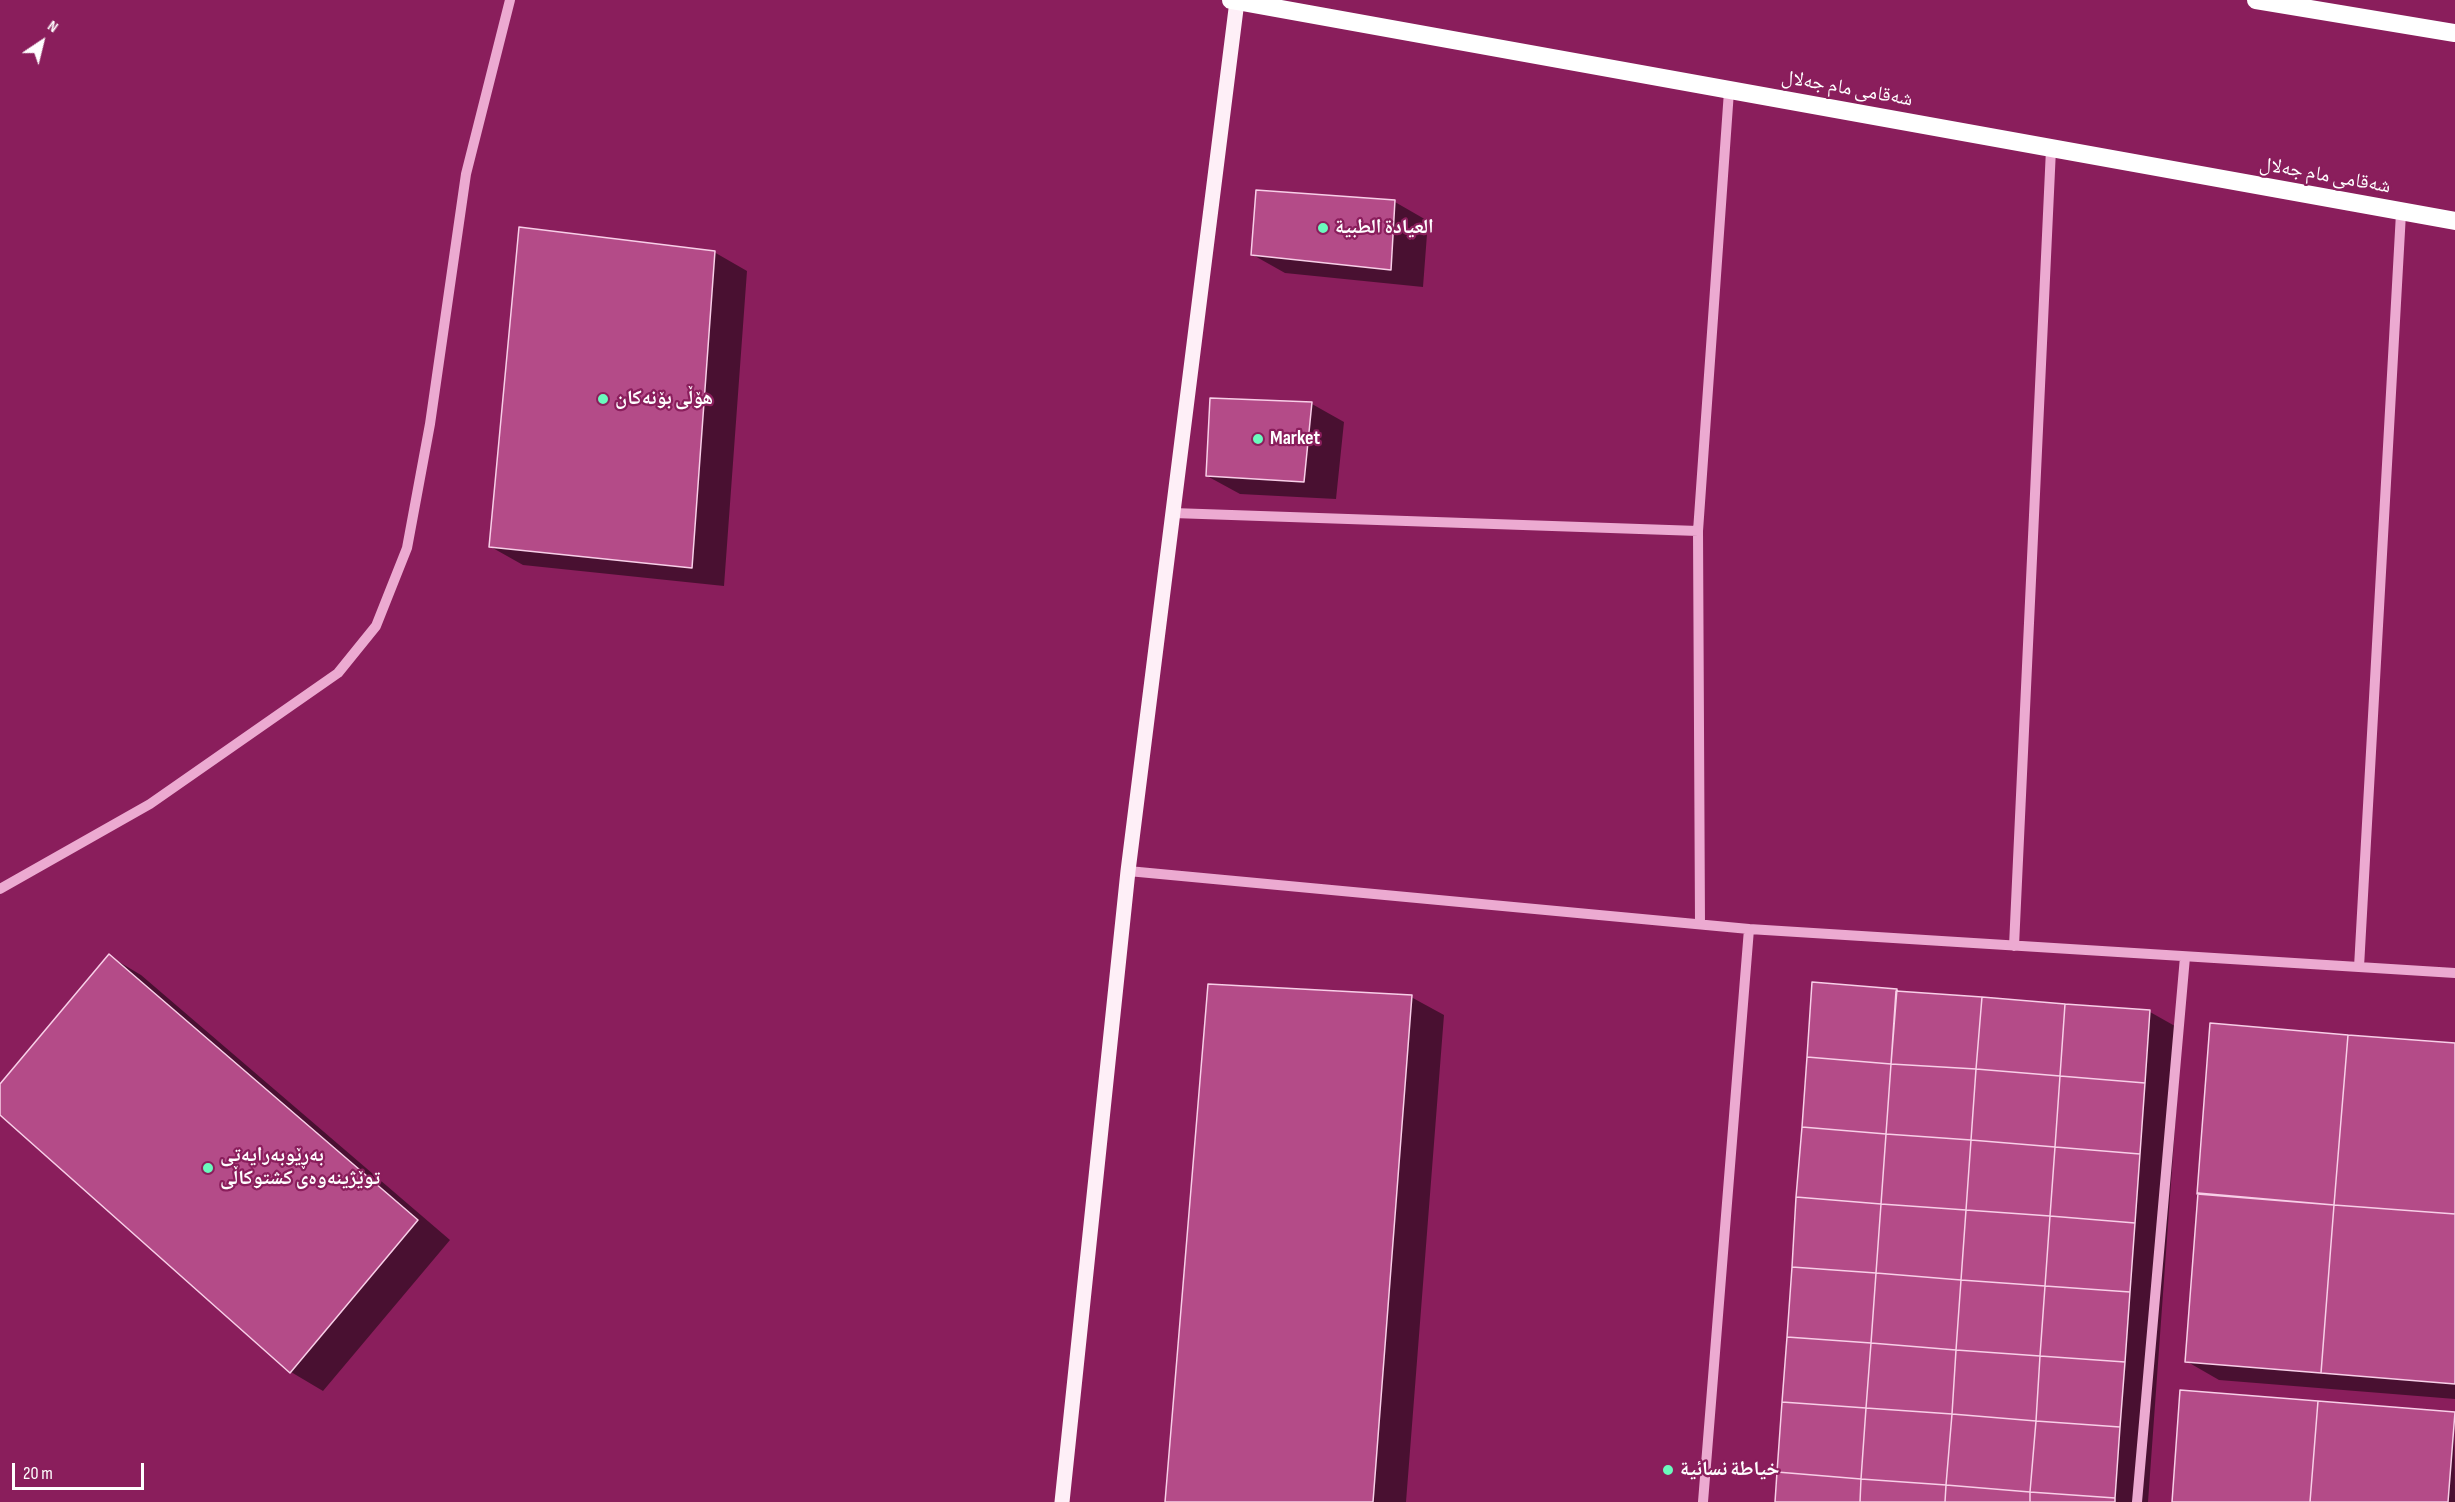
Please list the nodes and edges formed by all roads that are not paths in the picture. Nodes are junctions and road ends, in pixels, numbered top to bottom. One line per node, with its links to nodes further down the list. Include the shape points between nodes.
1 (510, 0): 12 (street, via 466,174 430,424 407,548 376,626 338,673 150,804)
2 (1235, 0): 5 (highway, شەقامی مام جەلال); 9 (main road)
3 (2256, 0): 4 (highway)
4 (2455, 33)
5 (1729, 91): 6 (highway, شەقامی مام جەلال); 10 (street)
6 (2051, 149): 7 (highway, شەقامی مام جەلال); 15 (street)
7 (2400, 213): 8 (highway, شەقامی مام جەلال); 17 (street)
8 (2455, 221)
9 (1173, 513): 10 (street); 11 (main road)
10 (1698, 531): 13 (street)
11 (1128, 871): 13 (street); 19 (main road)
12 (0, 889)
13 (1700, 924): 14 (street)
14 (1749, 929): 15 (street); 20 (street)
15 (2014, 945): 16 (street)
16 (2185, 957): 17 (street); 21 (street)
17 (2359, 967): 18 (street)
18 (2455, 973)
19 (1062, 1502)
20 (1703, 1502)
21 (2137, 1502)

